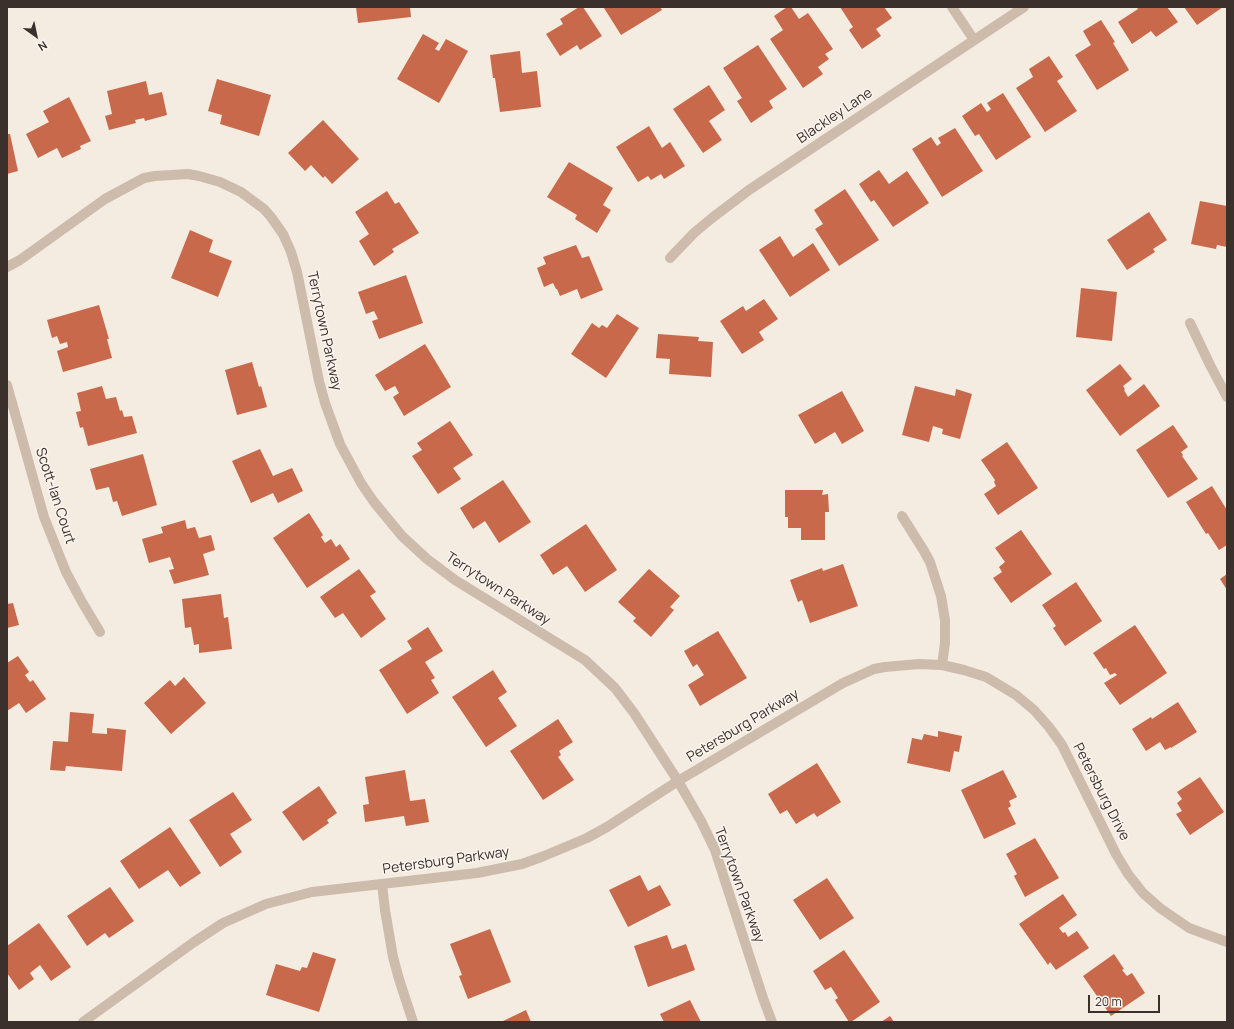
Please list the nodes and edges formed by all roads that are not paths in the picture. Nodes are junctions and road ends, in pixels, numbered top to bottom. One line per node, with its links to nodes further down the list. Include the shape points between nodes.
1 (952, 7): 3 (street)
2 (1024, 7): 3 (street, Blackley Lane)
3 (974, 40): 4 (street, Blackley Lane, via 749,190 694,233)
4 (670, 258)
5 (7, 267): 12 (street, Terrytown Parkway, via 105,199 144,178 177,174 199,176 230,186 249,197 271,218 283,234 291,252 327,410 350,464 374,502 402,536 445,573 576,655 600,674 622,696)
6 (1190, 323): 8 (street)
7 (7, 385): 10 (street, Scott-Ian Court, via 44,517 66,572)
8 (1227, 397)
9 (902, 516): 11 (street, via 930,562 941,596 945,620)
10 (100, 632)
11 (942, 665): 12 (street, Petersburg Parkway, via 885,667 853,678); 14 (street, Petersburg Drive, via 986,677 1006,688 1034,710 1062,745 1116,854 1143,893 1189,928)
12 (678, 781): 13 (street, Petersburg Parkway, via 607,827 537,859 477,873); 17 (street, Terrytown Parkway, via 715,850)
13 (382, 884): 15 (street, Petersburg Parkway, via 312,892 266,904 224,923 184,948); 16 (street, via 393,956)
14 (1227, 942)
15 (83, 1022)
16 (413, 1022)
17 (772, 1022)

